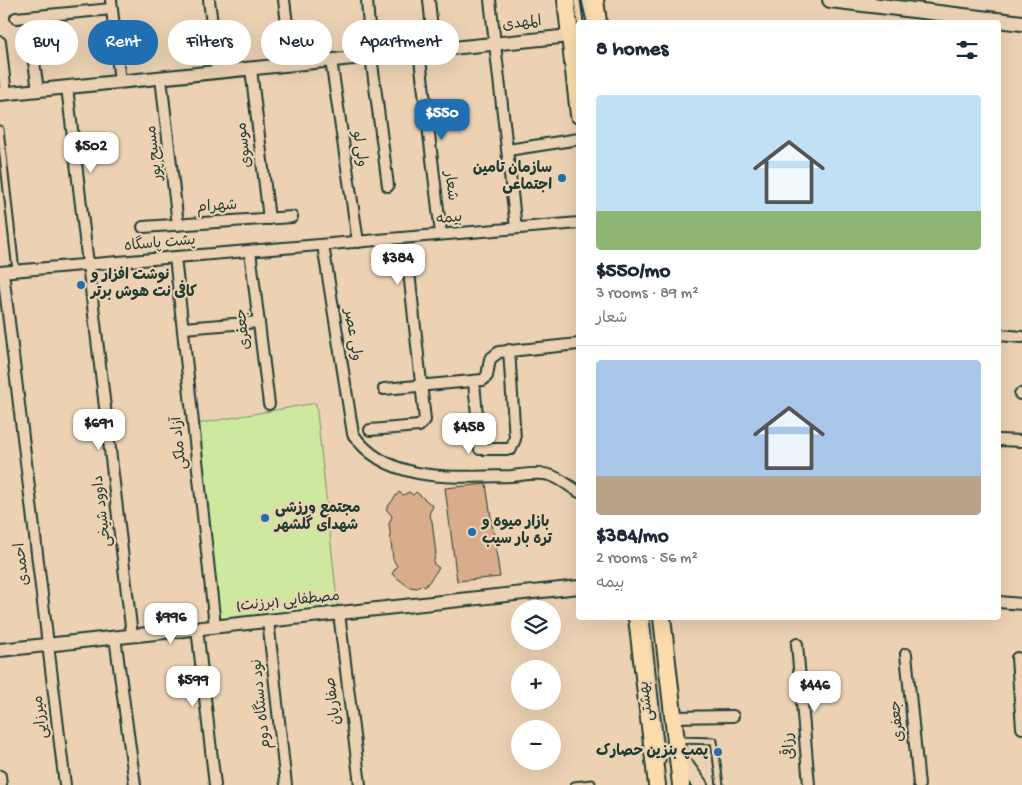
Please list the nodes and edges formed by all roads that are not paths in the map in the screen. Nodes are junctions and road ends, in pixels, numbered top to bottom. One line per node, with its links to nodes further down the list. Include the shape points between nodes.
1 (209, 0): 33 (street)
2 (284, 0): 13 (street)
3 (367, 0): 14 (street)
4 (429, 0): 15 (street)
5 (490, 0): 23 (street)
6 (566, 0): 21 (main road)
7 (578, 0): 21 (lane)
8 (585, 0): 16 (lane)
9 (595, 0): 17 (main road)
10 (830, 0): 18 (main road)
11 (111, 4): 12 (street); 35 (street)
12 (16, 18)
13 (286, 20)
14 (368, 20)
15 (431, 20)
16 (590, 20)
17 (598, 20)
18 (997, 20)
19 (1001, 20): 20 (main road)
20 (1022, 23)
21 (575, 29): 23 (street, المهدی); 25 (main road)
22 (0, 42): 38 (street)
23 (496, 43): 24 (street, المهدی); 41 (street)
24 (459, 47)
25 (576, 50)
26 (342, 59): 27 (street, المهدی)
27 (332, 60): 50 (street, ولی لو)
28 (34, 65): 37 (street)
29 (284, 65): 32 (street, المهدی)
30 (372, 65): 42 (street)
31 (421, 65): 49 (street, شعار)
32 (251, 69): 33 (street, المهدی); 44 (street, موسوی)
33 (218, 72): 34 (street, المهدی)
34 (161, 78): 35 (street, المهدی); 46 (street, مسیح پور)
35 (120, 82): 36 (street, المهدی)
36 (68, 88): 37 (street, المهدی); 55 (street, داوود شیخی)
37 (38, 90): 38 (street, المهدی)
38 (3, 94)
39 (0, 129): 56 (lane)
40 (576, 139): 41 (street)
41 (508, 150): 48 (street)
42 (388, 186)
43 (292, 217): 44 (street, شهرام)
44 (269, 219): 46 (street, شهرام)
45 (576, 223): 48 (street, بیمه)
46 (178, 225): 47 (street, شهرام)
47 (143, 227)
48 (516, 228): 49 (street, بیمه)
49 (442, 234): 50 (street, بیمه)
50 (358, 242): 51 (street, بیمه)
51 (323, 245): 52 (street, پشت پاسگاه); 71 (street, ولی عصر, via 353,434 366,450 388,466 400,470 436,475 549,475)
52 (250, 251): 54 (street, پشت پاسگاه); 58 (street, جعفری)
53 (407, 253): 65 (street)
54 (175, 257): 55 (street, پشت پاسگاه); 59 (street, آزاد ملکی)
55 (90, 265): 56 (street, پشت پاسگاه); 83 (street, داوود شیخی)
56 (16, 271): 57 (street, پشت پاسگاه)
57 (2, 272): 85 (street, احمدی)
58 (258, 322): 59 (street); 67 (street, جعفری)
59 (183, 328): 81 (street, آزاد ملکی)
60 (1001, 336): 61 (street)
61 (1022, 337)
62 (576, 344): 63 (street)
63 (509, 350): 64 (street, via 493,355 487,376); 64 (street, via 516,440 511,449 480,449)
64 (474, 382): 65 (street)
65 (421, 386): 66 (street); 68 (street, via 425,420 422,424)
66 (384, 389)
67 (268, 404)
68 (370, 430)
69 (1001, 440): 70 (street)
70 (1022, 441)
71 (576, 490)
72 (576, 587): 75 (street, مصطفایی (برزنت))
73 (1001, 602): 74 (street)
74 (1022, 604)
75 (339, 613): 76 (street, مصطفایی (برزنت)); 102 (street, صفاریان)
76 (268, 620): 81 (street, مصطفایی (برزنت)); 101 (street, نود دستگاه دوم)
77 (637, 620): 104 (main road, بهشتی)
78 (646, 620): 94 (lane)
79 (656, 620): 105 (lane)
80 (662, 620): 91 (main road, بهشتی)
81 (215, 626): 82 (street, مصطفایی (برزنت))
82 (197, 628): 83 (street, مصطفایی (برزنت)); 100 (street)
83 (132, 635): 84 (street, مصطفایی (برزنت))
84 (114, 637): 85 (street, مصطفایی (برزنت)); 99 (street)
85 (48, 644): 87 (street, مصطفایی (برزنت)); 98 (street, میرزایی)
86 (797, 644): 109 (street, رزاقی)
87 (0, 650)
88 (906, 654): 110 (street, جعفری)
89 (1017, 658): 92 (street)
90 (733, 716): 91 (street)
91 (673, 717): 93 (main road, بهشتی)
92 (1022, 728)
93 (676, 746): 106 (main road, بهشتی); 107 (main road); 108 (lane, via 714,741)
94 (663, 766)
95 (0, 776): 97 (street)
96 (592, 783): 103 (lane)
97 (1, 785)
98 (65, 785)
99 (135, 785)
100 (215, 785)
101 (286, 785)
102 (360, 785)
103 (574, 785)
104 (657, 785)
105 (675, 785)
106 (681, 785)
107 (700, 785)
108 (720, 785)
109 (809, 785)
110 (919, 785)

